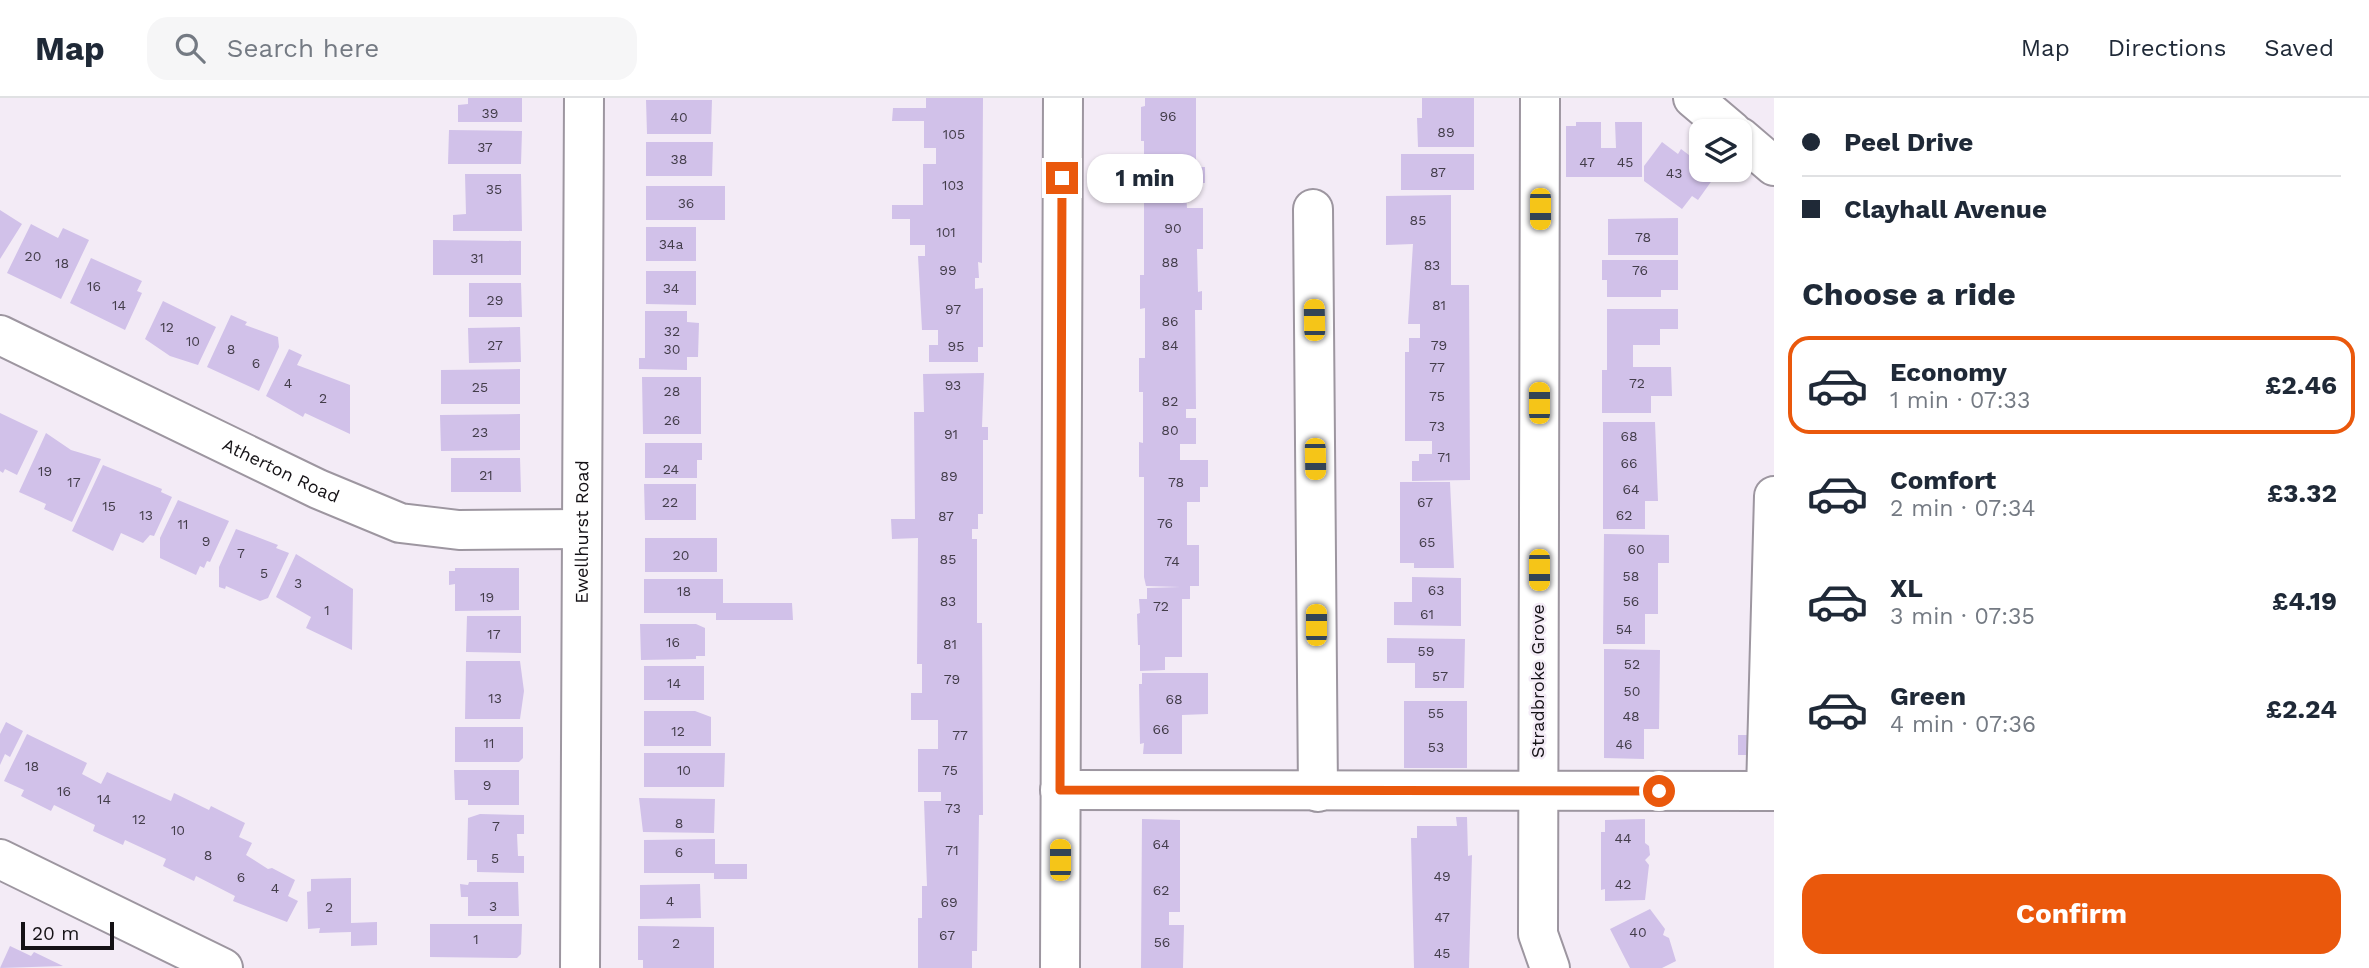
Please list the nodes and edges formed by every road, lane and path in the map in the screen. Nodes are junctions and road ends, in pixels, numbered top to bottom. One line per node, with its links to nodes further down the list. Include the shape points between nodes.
1 (584, 98): 11 (street, Ewellhurst Road)
2 (1063, 98): 12 (street)
3 (1540, 98): 15 (street, Stradbroke Grove)
4 (1693, 98): 5 (street)
5 (1718, 119)
6 (1752, 147): 7 (street)
7 (1774, 166)
8 (1313, 209): 14 (street)
9 (0, 335): 11 (street, Atherton Road, via 318,489 400,523 459,530)
10 (1774, 496): 13 (street)
11 (582, 530): 18 (street, Ewellhurst Road)
12 (1060, 790): 14 (street); 19 (street)
13 (1770, 791): 15 (street)
14 (1318, 792): 15 (street)
15 (1538, 792): 20 (street, Stradbroke Grove, via 1538,934)
16 (0, 859): 17 (street)
17 (223, 968)
18 (580, 968)
19 (1060, 968)
20 (1550, 968)

